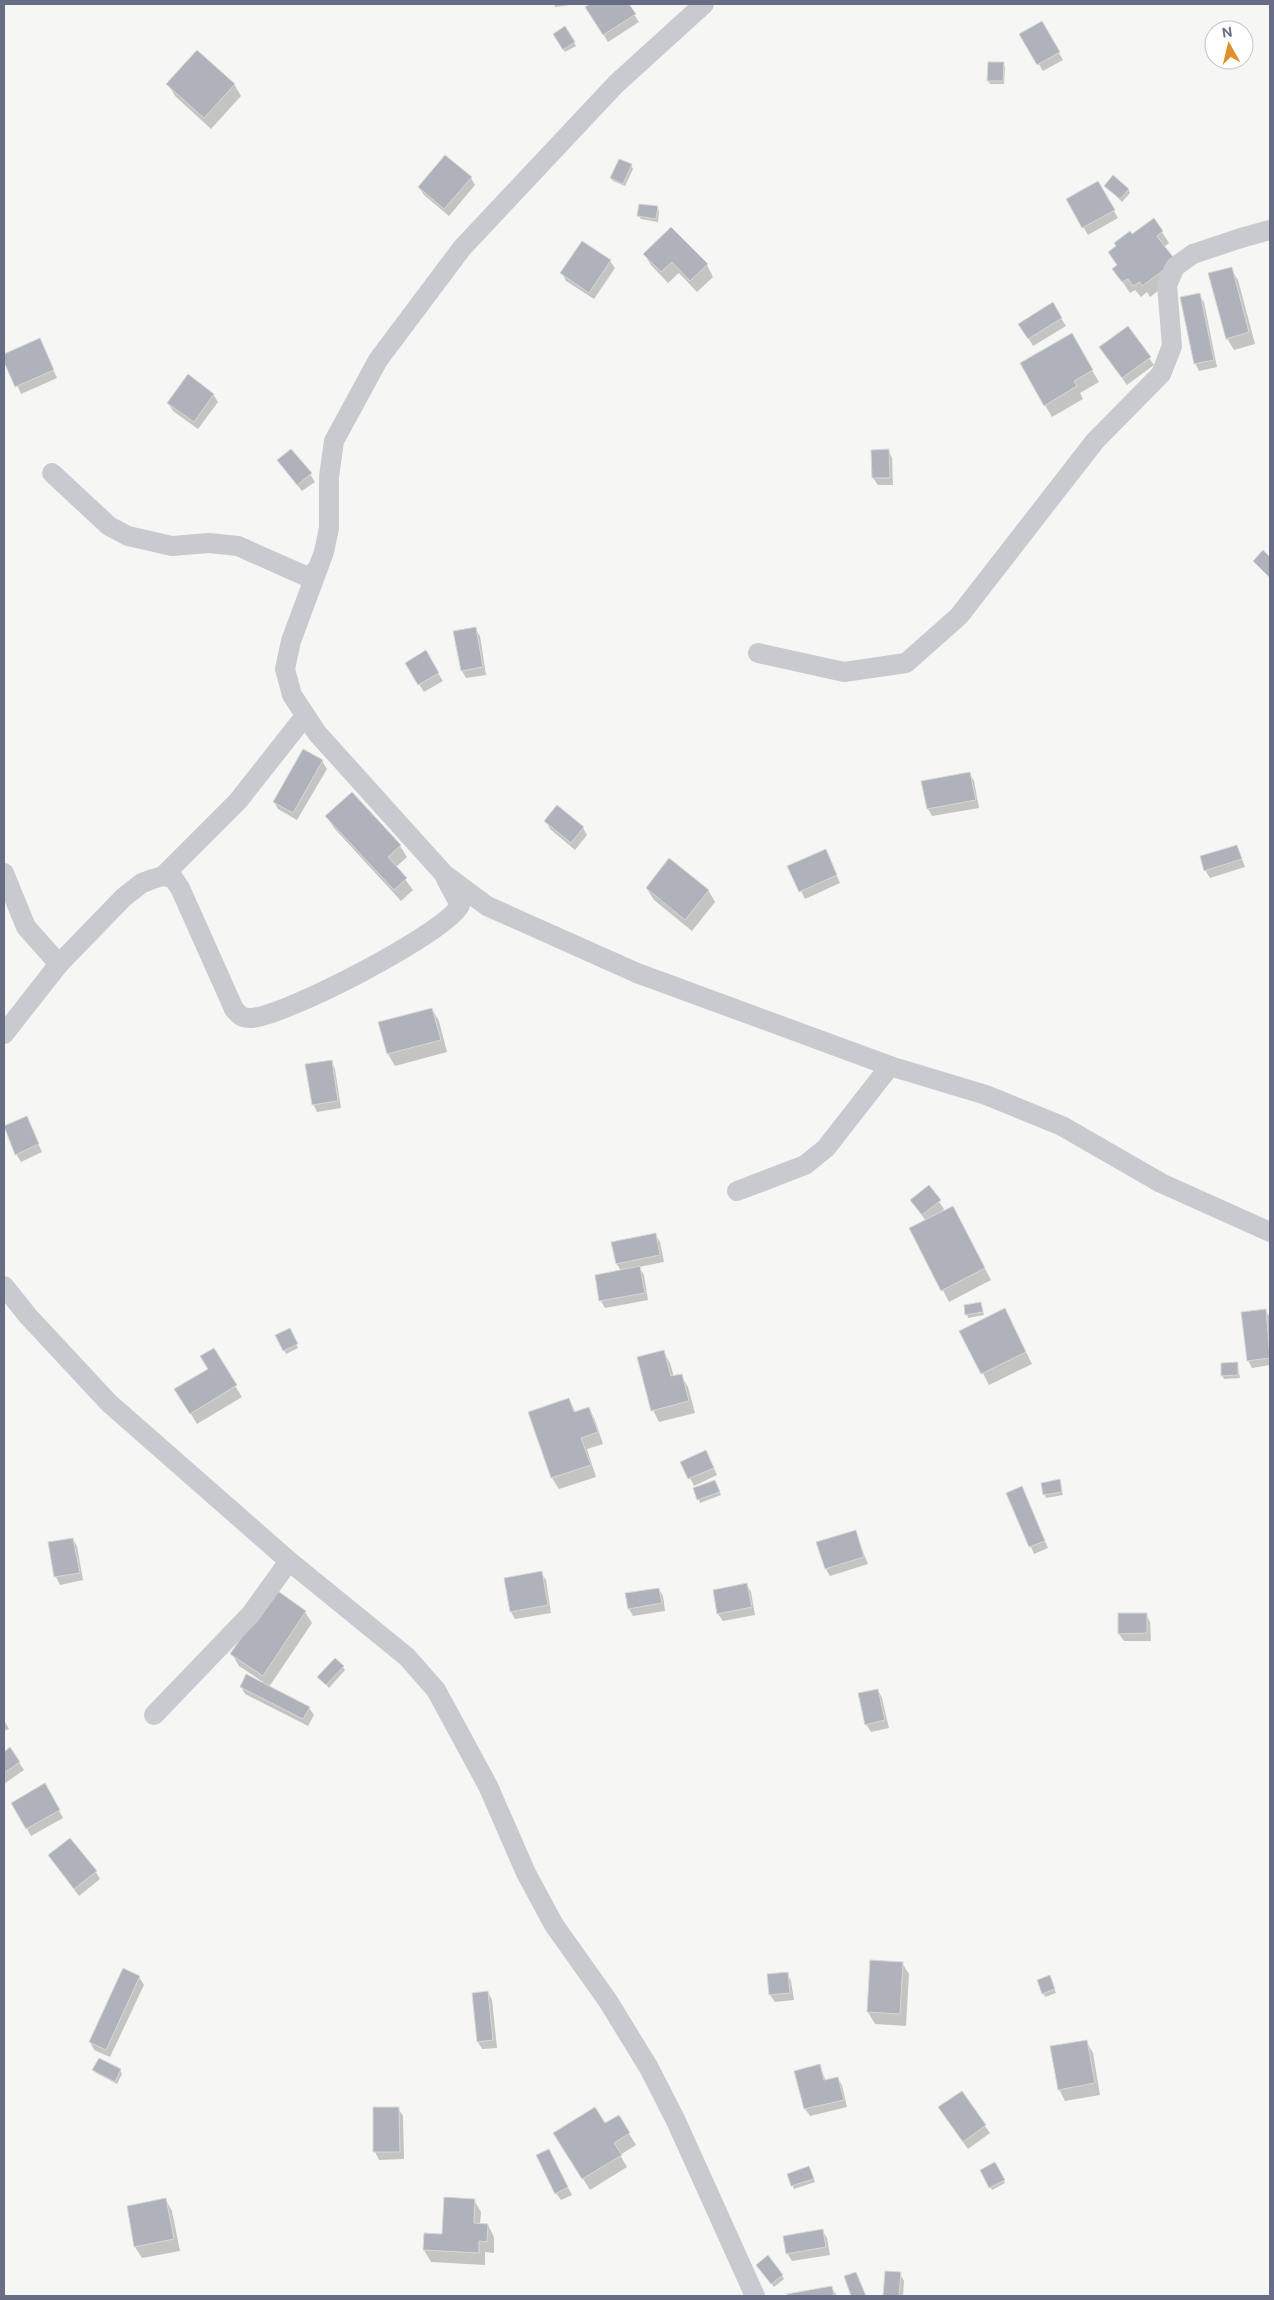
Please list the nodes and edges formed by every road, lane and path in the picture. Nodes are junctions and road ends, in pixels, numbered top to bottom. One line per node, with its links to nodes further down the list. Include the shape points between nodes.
1 (704, 4): 4 (street, via 616,84 475,234 378,360 334,441 328,477 329,528 324,552)
2 (1270, 230): 5 (street, via 1193,254 1175,267 1168,285 1172,346 1161,374 1095,441 959,616 906,663 844,672)
3 (52, 473): 4 (street, via 109,526 128,536 172,546 208,542 238,546 310,578)
4 (315, 572): 6 (street, via 290,641 285,669 292,695)
5 (758, 653)
6 (305, 716): 8 (street); 9 (street, via 238,801)
7 (4, 873): 10 (street, via 26,927)
8 (444, 874): 9 (street, via 460,905 456,913 435,930 298,1004 248,1018 239,1016 234,1009 180,888 173,878); 12 (street, via 487,906 637,973)
9 (163, 876): 10 (street, via 142,883 124,897)
10 (59, 964): 11 (street)
11 (4, 1034)
12 (890, 1066): 13 (street, via 826,1148 805,1164); 14 (street, via 986,1095 1062,1126 1161,1183)
13 (737, 1191)
14 (1270, 1232)
15 (4, 1286): 16 (street, via 110,1403)
16 (289, 1561): 17 (street, via 250,1614); 18 (street, via 407,1657 436,1690 488,1786 526,1873 554,1925 608,2001 649,2068)
17 (154, 1716)
18 (756, 2296)

